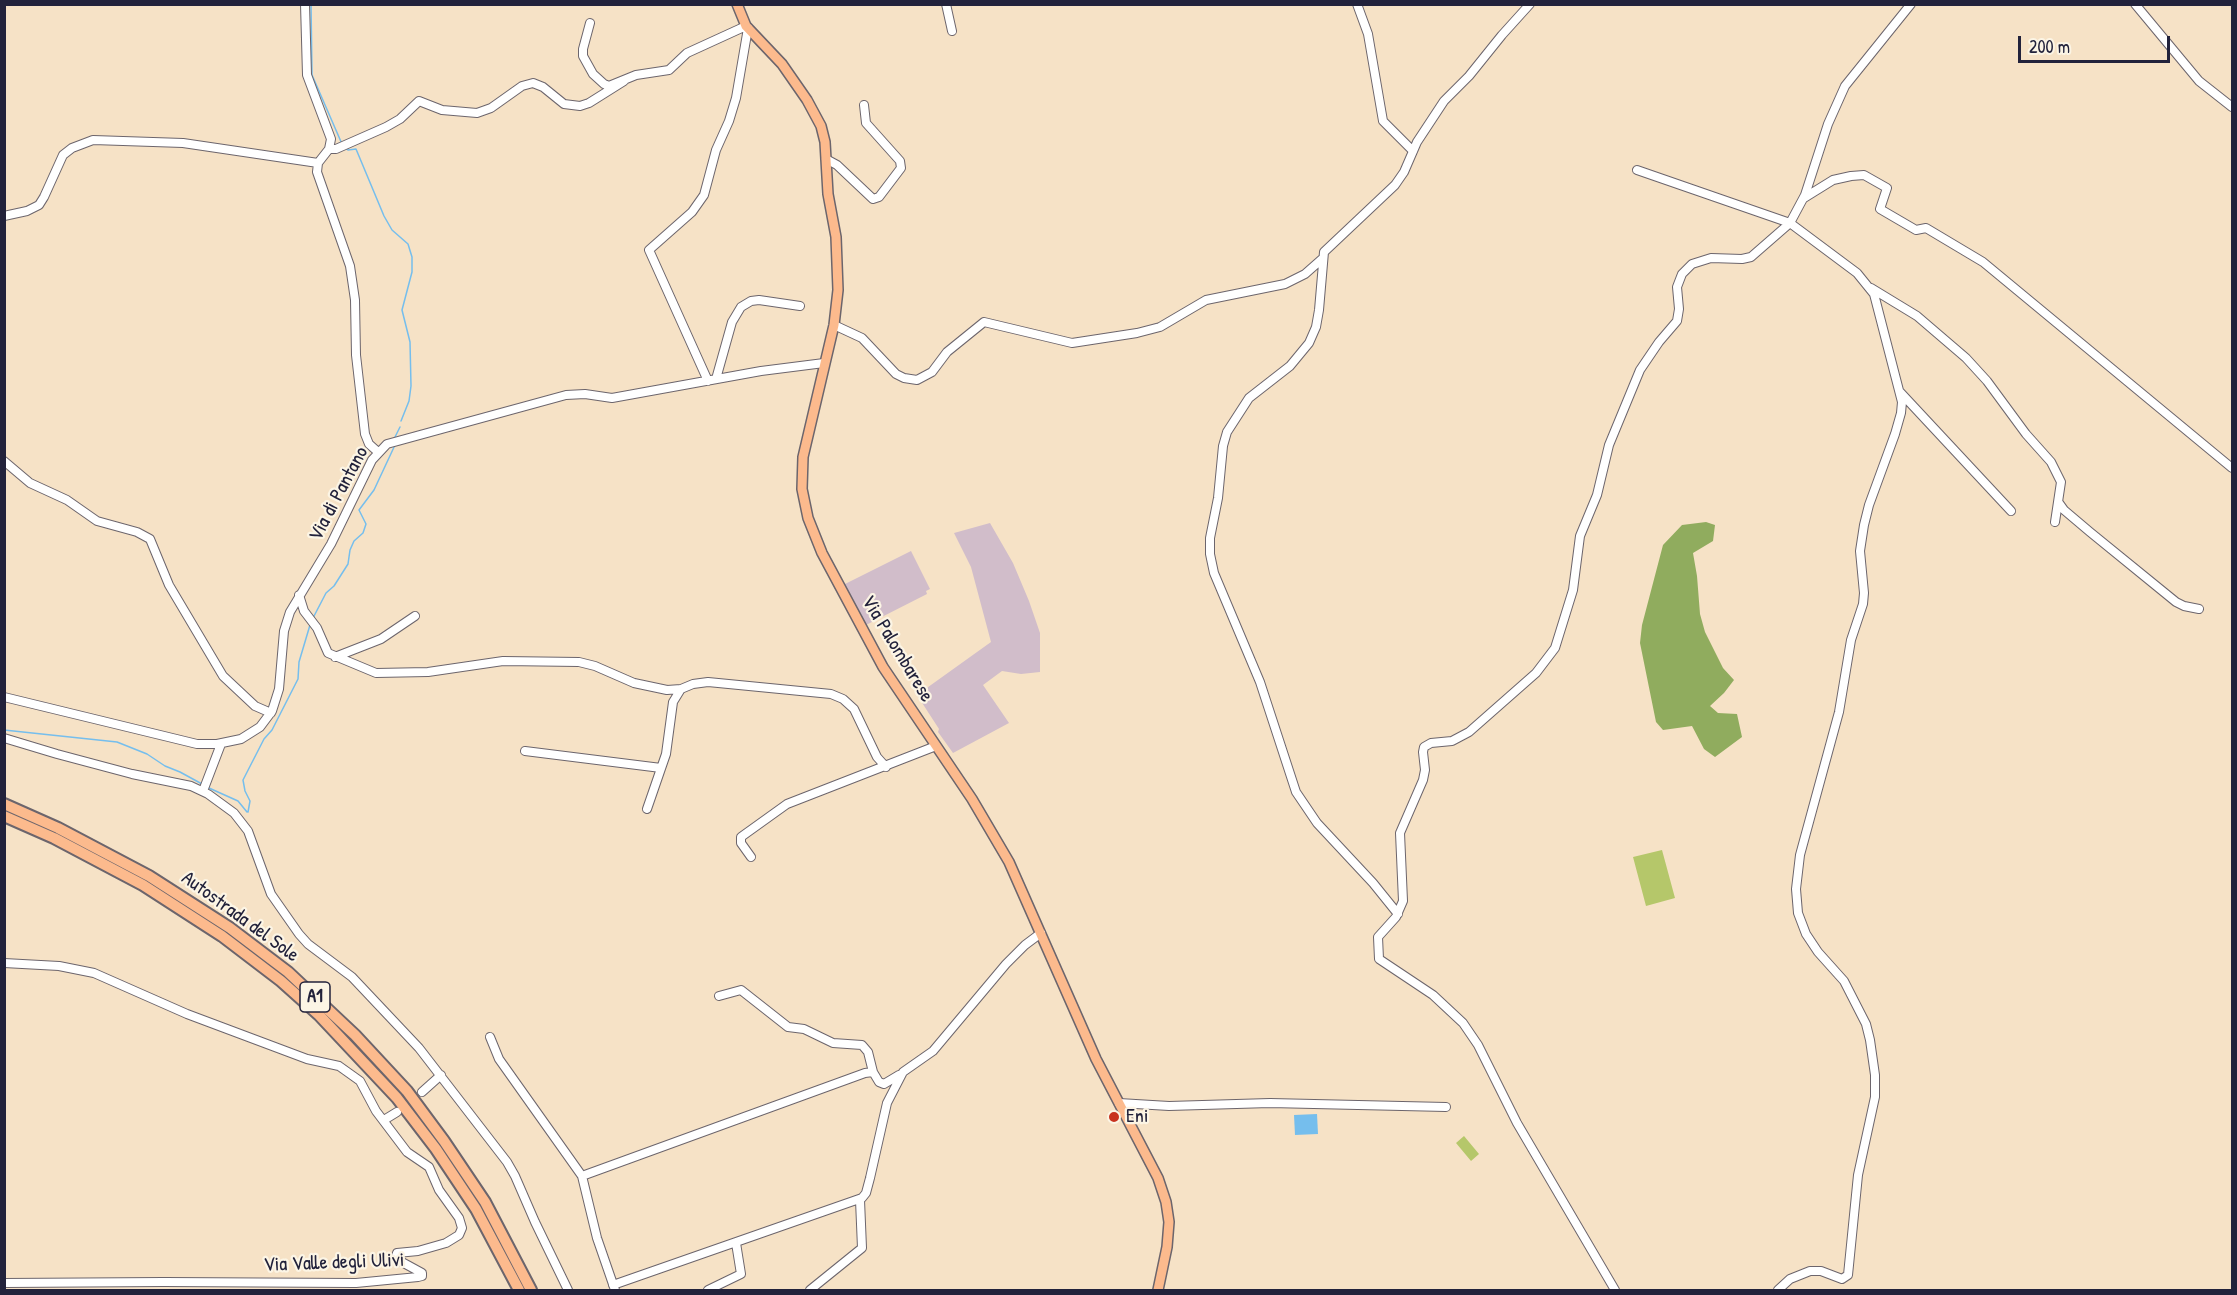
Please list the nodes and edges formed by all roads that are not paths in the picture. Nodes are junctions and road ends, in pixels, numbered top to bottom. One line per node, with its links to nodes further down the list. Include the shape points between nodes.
1 (305, 4): 14 (street, via 307,75 329,129)
2 (737, 4): 9 (main road, Via Palombarese)
3 (946, 4): 10 (street)
4 (1357, 4): 15 (street, via 1367,30 1383,123)
5 (1530, 4): 15 (street, via 1444,101)
6 (1911, 4): 19 (street, via 1845,86)
7 (2135, 4): 13 (street, via 2201,84)
8 (590, 23): 11 (street, via 582,52 589,68 607,85)
9 (747, 27): 11 (street, via 687,53 669,70); 16 (main road, Via Palombarese, via 782,64 812,109 823,132); 27 (street, via 738,91 704,195 692,212 649,250)
10 (952, 31)
11 (624, 81): 14 (street, via 580,106 564,104 533,83 477,113 442,110 419,101 386,127)
12 (864, 105): 16 (street, via 866,123 900,161 901,168 873,199)
13 (2232, 107)
14 (329, 149): 17 (street)
15 (1413, 151): 22 (street, via 1395,185 1326,248)
16 (826, 159): 25 (main road, Via Palombarese, via 836,234)
17 (318, 163): 20 (street, via 183,143 93,140 63,155 44,199 37,206); 29 (street, via 318,175 351,272 365,434)
18 (1637, 170): 21 (street)
19 (1804, 198): 21 (street); 31 (street, via 1833,180 1851,176 1864,175 1887,188 1880,209 1916,230 1926,228 1983,262)
20 (4, 216)
21 (1790, 223): 23 (street, via 1855,271); 53 (street, via 1751,257 1708,259 1690,265 1681,276 1677,287 1677,321 1640,370 1609,445 1597,495 1581,533 1574,590 1555,648 1536,673 1477,726 1456,740 1423,749 1423,780 1399,837 1403,894)
22 (1322, 260): 25 (street, via 1285,285 1206,300 1163,326 1137,333 1069,343 984,322 944,354 932,372 917,380 896,374 861,338); 53 (street, via 1319,310 1309,343 1290,366 1249,398 1226,435 1210,554 1215,577 1258,677 1296,792 1317,823)
23 (1871, 288): 28 (street); 32 (street, via 1922,320 1983,376 2055,468 2061,482)
24 (800, 306): 27 (street, via 757,300 741,307)
25 (834, 325): 26 (main road, Via Palombarese)
26 (824, 363): 27 (street, Via di Pantano); 44 (main road, Via Palombarese, via 802,462 806,514 877,657)
27 (712, 380): 29 (street, Via di Pantano, via 614,398 566,395 398,440)
28 (1899, 391): 33 (street); 78 (street, via 1901,413 1863,529 1862,607 1800,855 1796,889 1798,913 1806,934 1844,981 1865,1021 1875,1097 1857,1179 1848,1275 1842,1278 1810,1271 1790,1279)
29 (378, 452): 35 (street, Via di Pantano, via 331,544)
30 (4, 461): 41 (street, via 30,483 67,500 96,521 150,539 170,585 223,676 255,706)
31 (2232, 468)
32 (2059, 503): 34 (street); 36 (street, via 2176,602)
33 (2011, 511)
34 (2055, 522)
35 (299, 595): 38 (street, via 325,649); 41 (street, Via di Pantano, via 285,627 280,686)
36 (2199, 609)
37 (415, 616): 38 (street, via 381,639)
38 (336, 657): 39 (street, via 382,674 503,661 582,663 641,684)
39 (681, 689): 46 (street, via 708,682 834,694 854,709 875,754); 47 (street, via 673,702)
40 (4, 697): 43 (street, Via di Pantano, via 193,743)
41 (271, 713): 43 (street, Via di Pantano, via 252,733)
42 (4, 738): 48 (street)
43 (221, 744): 48 (street)
44 (936, 746): 46 (street); 54 (main road, Via Palombarese, via 1002,850)
45 (525, 751): 47 (street)
46 (886, 766): 52 (street, via 784,806 741,837)
47 (661, 768): 50 (street)
48 (203, 791): 60 (street, via 229,808 244,824 270,890 299,934 355,980)
49 (4, 804): 72 (highway, Autostrada del Sole / A1, via 149,876 230,928 288,972 407,1091 485,1202)
50 (647, 808)
51 (4, 816): 71 (highway, Autostrada del Sole / A1, via 143,885 222,936 319,1015 398,1098 436,1149 476,1209)
52 (751, 857)
53 (1398, 914): 77 (street, via 1378,937 1379,958 1433,995 1467,1028)
54 (1041, 933): 59 (street, via 1006,964 931,1053); 62 (main road, Via Palombarese)
55 (4, 963): 65 (street, Via Valle degli Ulivi, via 94,973 197,1018 307,1059 338,1066 359,1080)
56 (719, 996): 58 (street, via 741,990 788,1028 807,1030 833,1042 862,1045)
57 (490, 1037): 66 (street, via 499,1059)
58 (873, 1072): 59 (street, via 885,1084); 66 (street)
59 (903, 1072): 67 (street, via 887,1103 866,1193)
60 (441, 1075): 61 (street); 73 (street, via 514,1173)
61 (422, 1092)
62 (1119, 1103): 63 (street); 76 (main road, Via Palombarese, via 1156,1174 1167,1206 1168,1237)
63 (1446, 1107)
64 (397, 1112): 65 (street)
65 (384, 1120): 69 (street, Via Valle degli Ulivi, via 406,1151 429,1167 461,1222 461,1233 450,1241 397,1253 399,1259 422,1272 422,1276 348,1283)
66 (582, 1176): 70 (street)
67 (860, 1200): 68 (street); 75 (street, via 862,1248)
68 (736, 1243): 70 (street); 74 (street, via 741,1274)
69 (4, 1283)
70 (614, 1288)
71 (519, 1290)
72 (531, 1290)
73 (568, 1290)
74 (708, 1290)
75 (810, 1290)
76 (1158, 1290)
77 (1615, 1290)
78 (1778, 1290)

